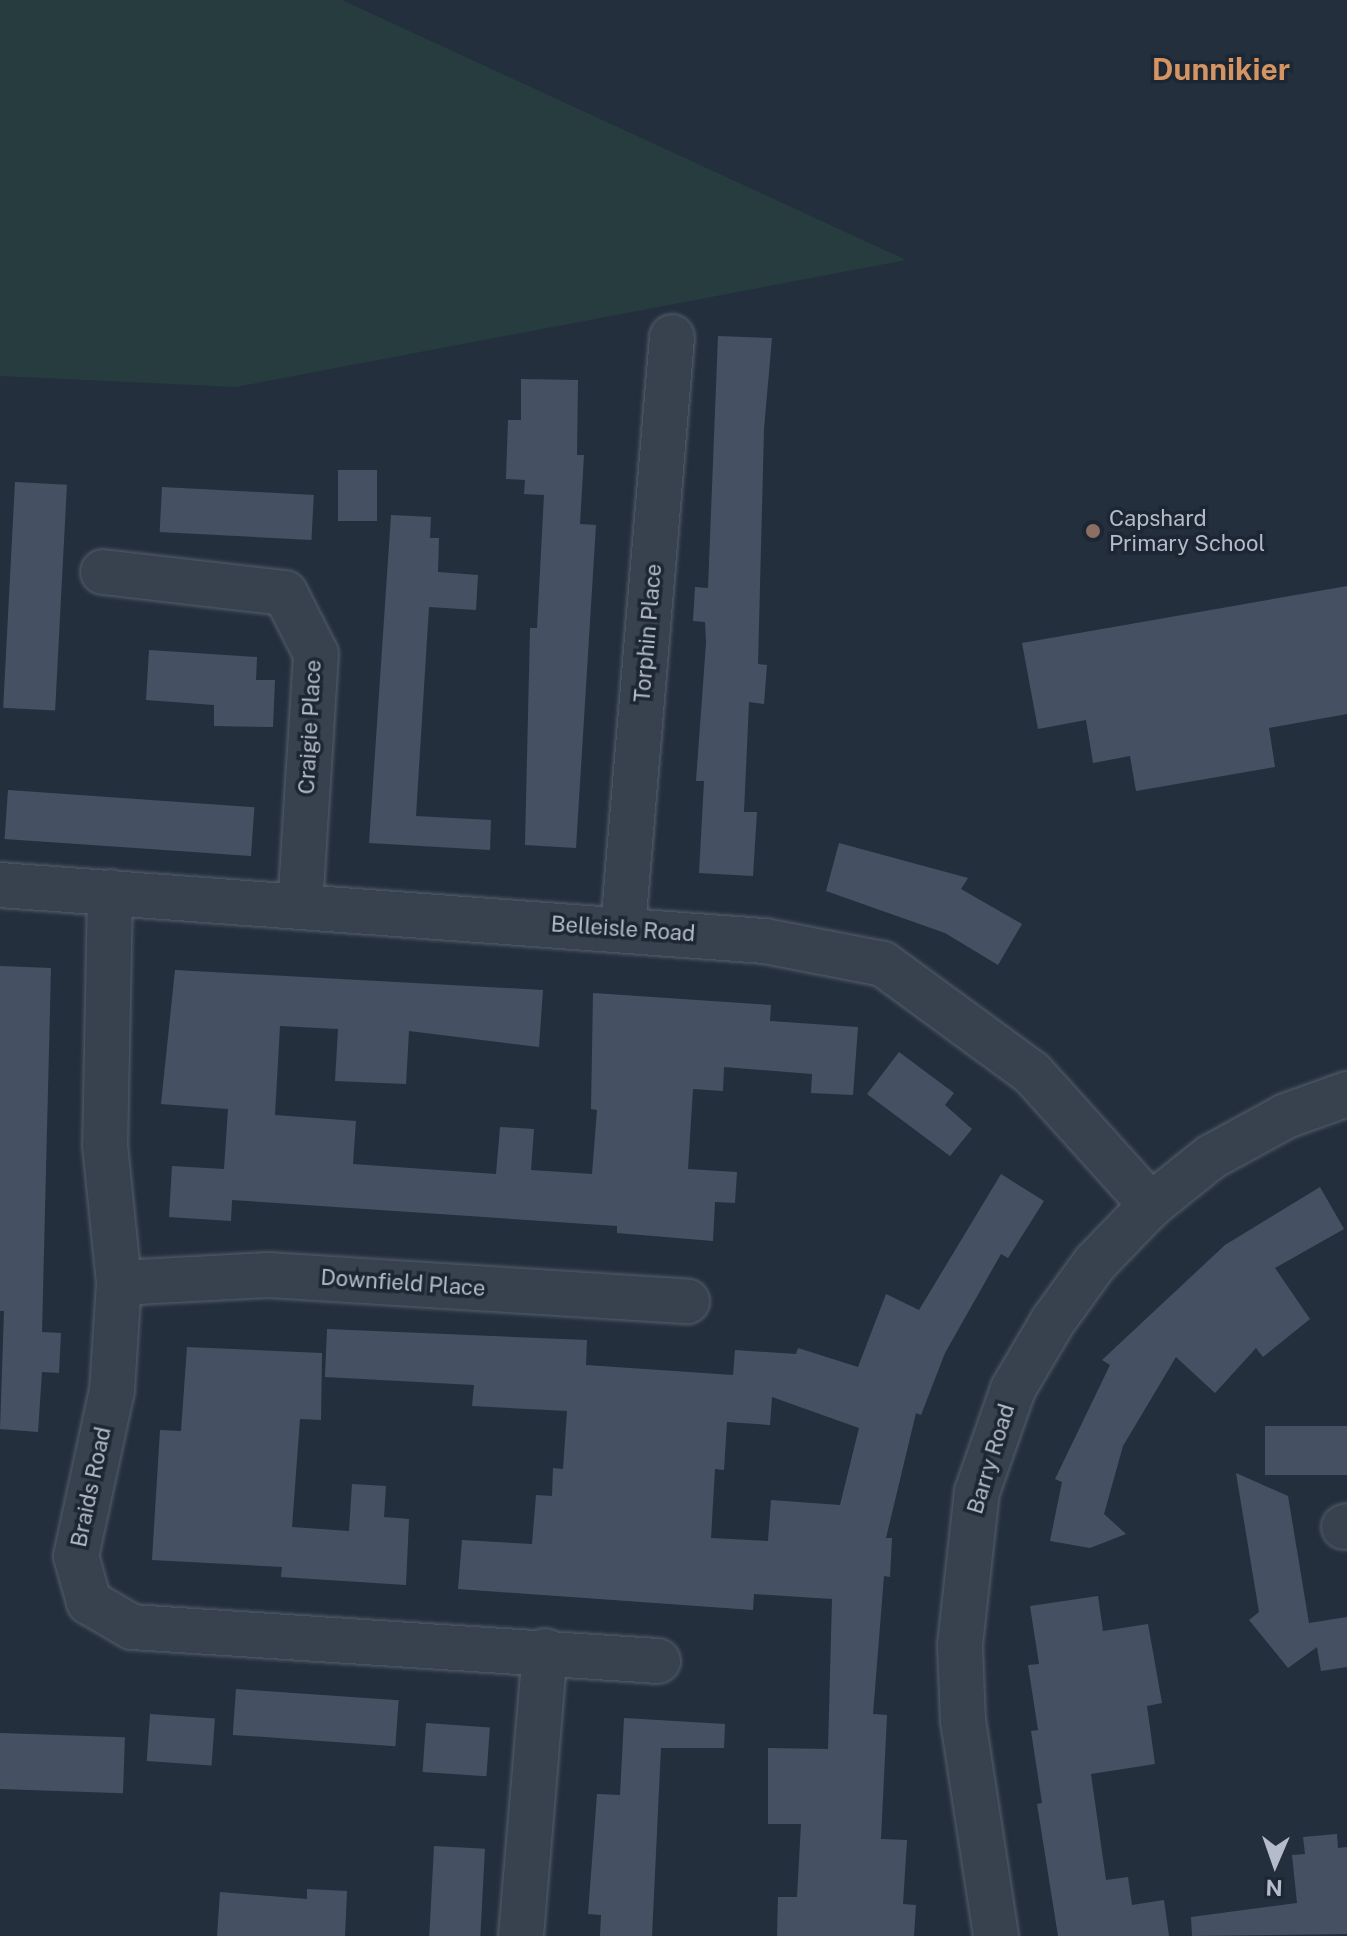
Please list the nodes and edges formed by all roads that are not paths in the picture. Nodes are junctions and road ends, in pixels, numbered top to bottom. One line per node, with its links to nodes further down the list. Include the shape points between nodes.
1 (672, 337): 6 (street, Torphin Place)
2 (103, 572): 5 (street, Craigie Place, via 285,593 316,654)
3 (0, 885): 4 (street, Belleisle Road)
4 (110, 892): 5 (street, Belleisle Road); 9 (street, Braids Road, via 105,1145)
5 (300, 906): 6 (street, Belleisle Road)
6 (623, 928): 8 (street, Belleisle Road, via 765,941 883,964 1032,1073)
7 (1347, 1094): 8 (street, Barry Road, via 1286,1116 1211,1157)
8 (1151, 1205): 14 (street, Barry Road, via 1095,1263 1053,1321 1013,1389 977,1492 960,1645 963,1721)
9 (119, 1283): 10 (street, Downfield Place, via 268,1275); 11 (street, Braids Road, via 112,1390 76,1556 89,1602 132,1627)
10 (687, 1301)
11 (545, 1651): 12 (street, Braids Road); 13 (street)
12 (658, 1661)
13 (521, 1936)
14 (996, 1936)

